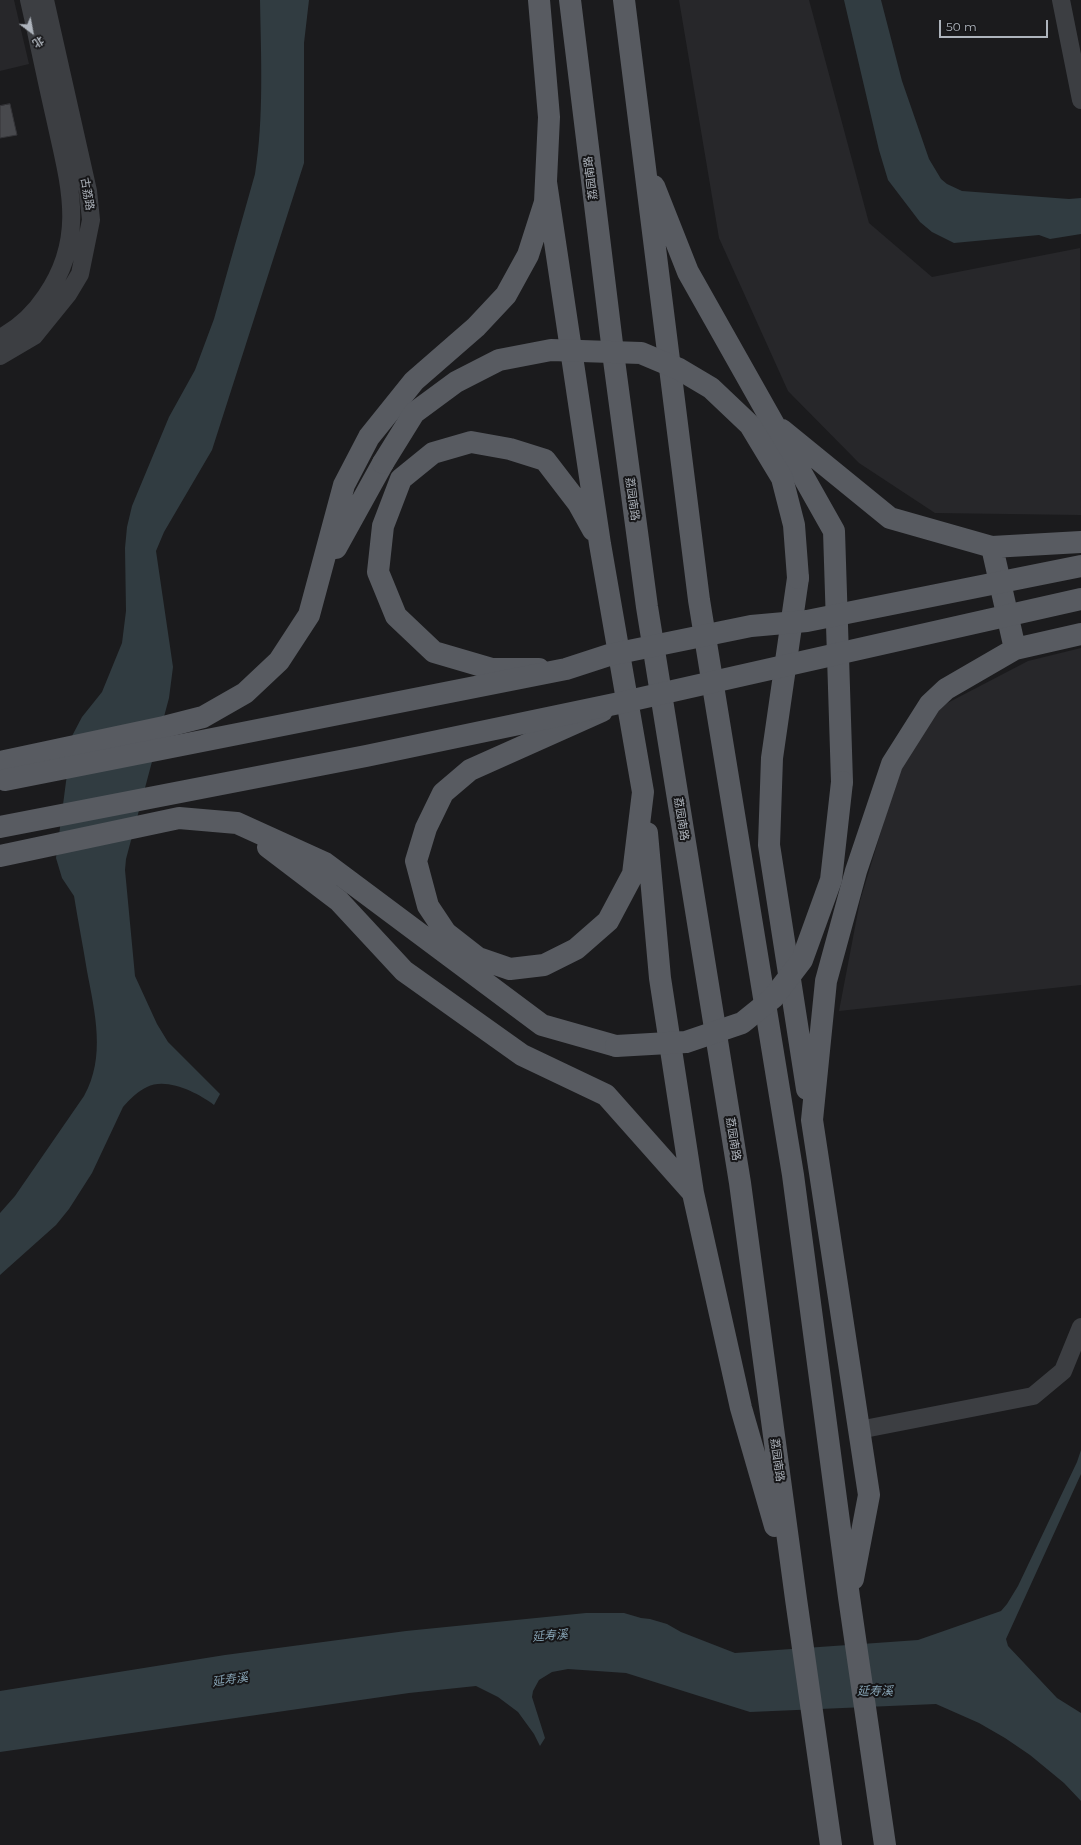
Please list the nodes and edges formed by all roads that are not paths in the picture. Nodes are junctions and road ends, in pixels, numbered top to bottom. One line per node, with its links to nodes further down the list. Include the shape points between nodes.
1 (29, 0): 10 (street, 古荔路, via 70,187 71,232 62,271 51,289 24,322)
2 (45, 0): 11 (street, 古荔路, via 88,191 91,220 80,274 68,294 34,336)
3 (539, 0): 9 (main road, via 548,117)
4 (570, 0): 33 (main road, 荔园南路, via 646,607 740,1183)
5 (624, 0): 8 (main road)
6 (1061, 0): 7 (street)
7 (1081, 100)
8 (642, 155): 12 (main road, via 688,272); 32 (main road, via 699,600 793,1175)
9 (546, 182): 14 (main road); 17 (main road, via 545,202 528,255 506,295 476,327 414,381 369,437 344,485)
10 (0, 338)
11 (0, 356)
12 (773, 423): 15 (main road, via 890,518); 25 (main road, bridge, via 834,532 842,782 831,880 802,960 773,998 742,1023 686,1042 616,1046 542,1025 325,863)
13 (1081, 542): 15 (main road)
14 (600, 544): 21 (main road, bridge, via 578,502 545,460 510,449 471,442 433,453 401,479 383,526 378,572 396,616 434,652 492,669); 24 (main road)
15 (992, 547): 20 (main road)
16 (1081, 566): 21 (main road, bridge, via 807,621 744,627 609,655)
17 (320, 578): 23 (main road, via 309,615 279,661 244,693 204,717); 28 (main road, bridge, via 382,463 414,413 456,382 499,360 551,350 641,353 679,369 711,388 750,425 782,478 794,525 798,578 772,758 769,844)
18 (1081, 598): 22 (main road, bridge)
19 (1081, 634): 20 (main road)
20 (1015, 649): 28 (main road, via 946,689 930,704 892,764 856,871 826,981)
21 (566, 669): 23 (main road, bridge)
22 (624, 702): 24 (main road, bridge, via 470,770 443,793 426,828 416,861 428,906 446,933 478,958 510,969 544,965 576,949 608,921 633,874); 26 (main road, bridge, via 366,756)
23 (2, 775)
24 (643, 792): 29 (main road, via 660,978)
25 (237, 823): 27 (main road, via 179,818); 29 (main road, via 339,902 404,971 522,1055 606,1095)
26 (0, 827)
27 (1, 856)
28 (812, 1120): 31 (main road)
29 (693, 1192): 33 (main road, via 742,1408)
30 (1081, 1327): 31 (street, via 1063,1371 1033,1396)
31 (860, 1430): 32 (main road, via 869,1495)
32 (850, 1597): 35 (main road)
33 (796, 1599): 34 (main road, 荔园南路)
34 (831, 1845)
35 (885, 1845)

